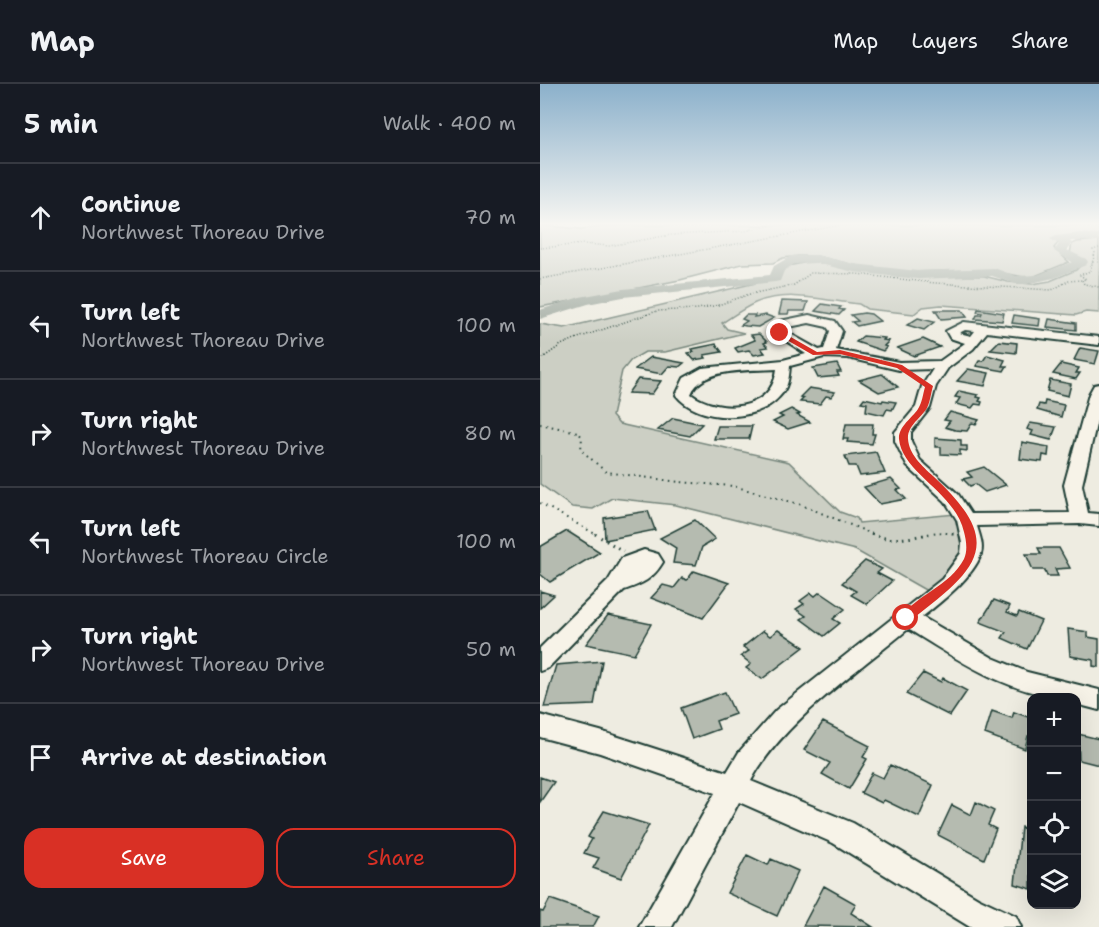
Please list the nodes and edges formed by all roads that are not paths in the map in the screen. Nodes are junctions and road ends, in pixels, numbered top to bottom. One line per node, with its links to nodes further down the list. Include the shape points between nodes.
1 (1099, 341): 3 (street, via 978,334)
2 (784, 364): 2 (street, via 707,371 689,381 683,395 691,404 704,409 754,407 772,398 784,374); 4 (street, via 822,353 848,354)
3 (943, 365): 4 (street); 5 (street)
4 (899, 366): 5 (street)
5 (929, 386): 9 (street, via 923,408 903,432 903,441 913,462 952,498)
6 (1099, 388): 7 (street, via 1073,485)
7 (1080, 518): 8 (street); 9 (street)
8 (1099, 520)
9 (962, 527): 11 (street, via 972,543 969,559 949,584)
10 (634, 558): 12 (street, via 623,568 617,584)
11 (906, 618): 13 (street, via 1023,680); 15 (street, via 785,717 748,760)
12 (540, 662)
13 (1099, 700)
14 (540, 726): 15 (street)
15 (734, 787): 16 (street); 17 (street, via 843,833 967,909)
16 (655, 927)
17 (1005, 927)

